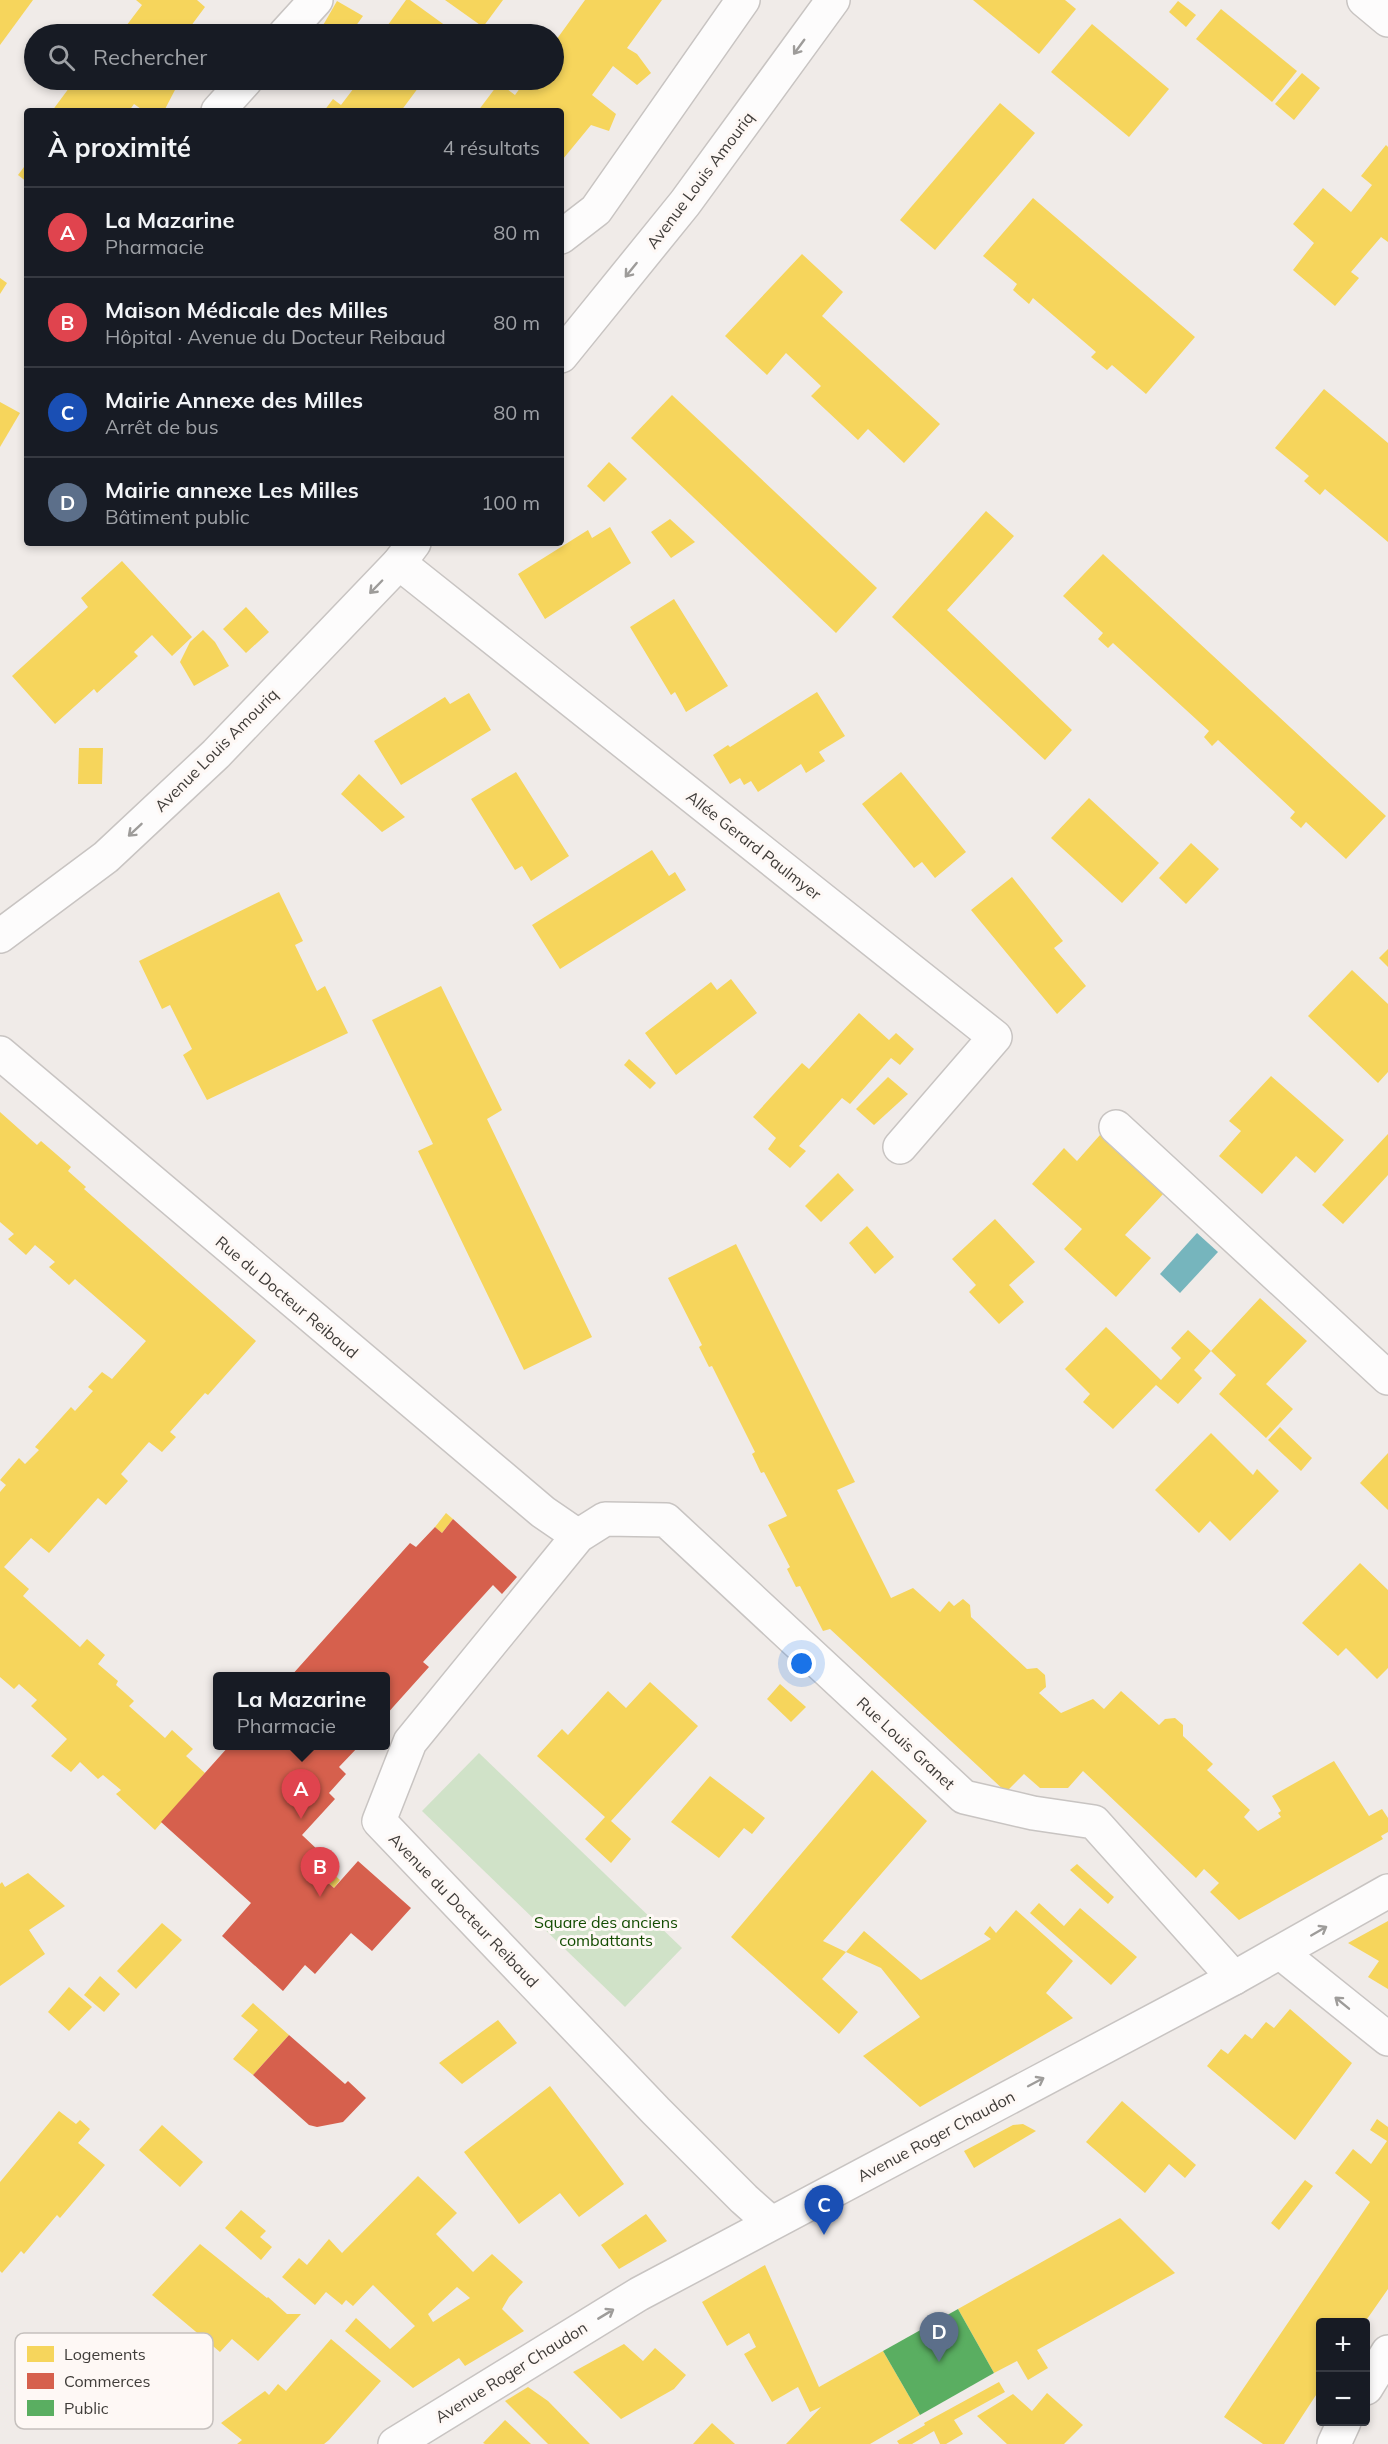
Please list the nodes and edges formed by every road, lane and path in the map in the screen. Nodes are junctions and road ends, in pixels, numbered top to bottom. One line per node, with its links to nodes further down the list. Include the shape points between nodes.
1 (316, 0): 6 (street)
2 (743, 0): 9 (street, via 596,210)
3 (833, 0): 10 (street, Avenue Louis Amouriq, one-way to 10, via 685,203)
4 (1364, 0): 5 (street)
5 (1388, 20)
6 (294, 24)
7 (237, 90): 8 (street)
8 (221, 108)
9 (564, 235)
10 (564, 352)
11 (406, 553): 12 (street, Avenue Louis Amouriq, one-way to 12, via 199,770 106,857); 15 (street, Allée Gerard Paulmyer, via 995,1037)
12 (0, 936)
13 (0, 1053): 17 (street, Rue du Docteur Reibaud, via 543,1512)
14 (1116, 1127): 16 (street)
15 (900, 1147)
16 (1388, 1378)
17 (578, 1536): 20 (street, Rue Louis Granet, via 605,1519 666,1520 964,1797 1094,1822); 22 (street, Avenue du Docteur Reibaud, via 410,1742 379,1821 656,2111)
18 (1388, 1891): 19 (street, Avenue Roger Chaudon, one-way to 18)
19 (1281, 1953): 20 (street, Avenue Roger Chaudon); 21 (street, one-way to 19)
20 (1234, 1978): 22 (street, Avenue Roger Chaudon, one-way to 20)
21 (1388, 2040)
22 (771, 2223): 26 (street, Avenue Roger Chaudon, one-way to 22, via 639,2294)
23 (1388, 2352): 24 (street)
24 (1370, 2380)
25 (1342, 2426): 27 (street)
26 (395, 2444)
27 (1334, 2444)

